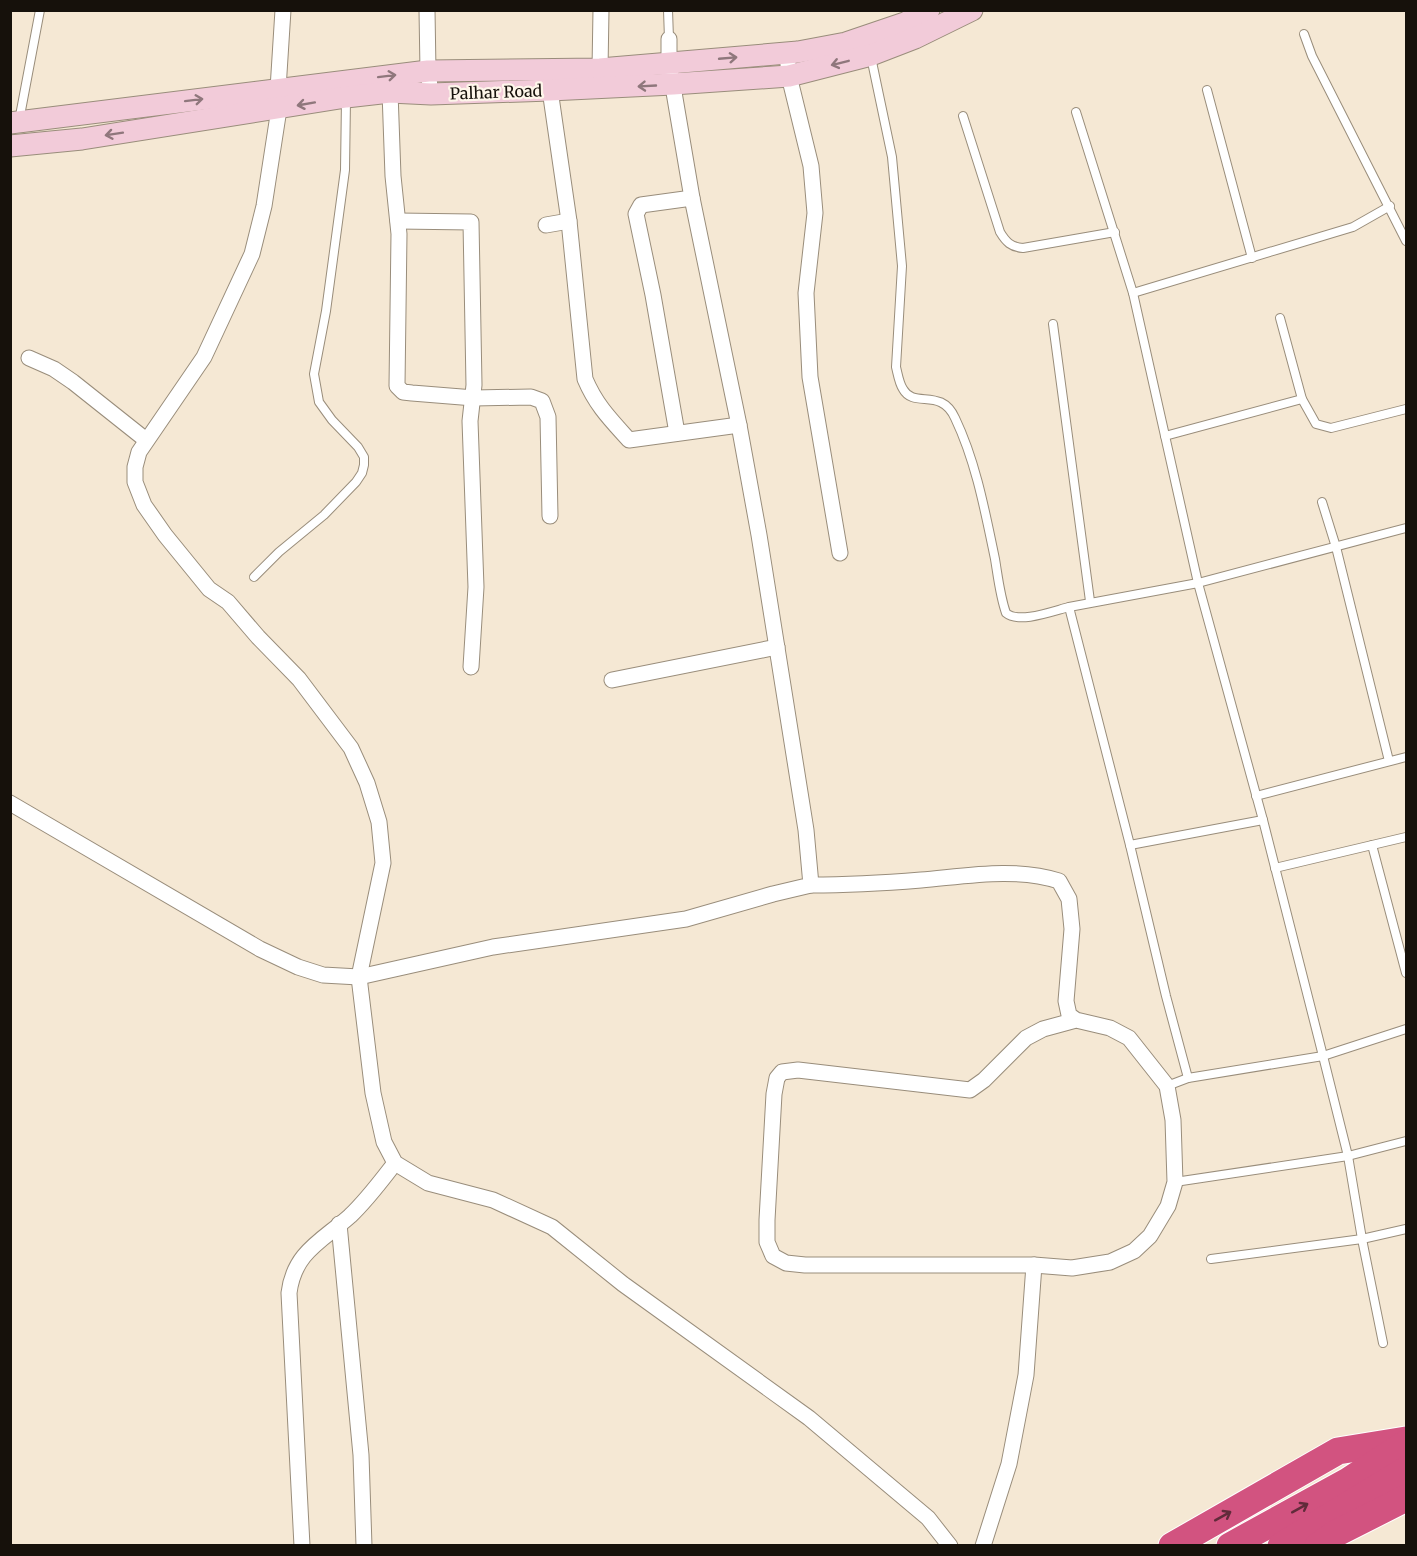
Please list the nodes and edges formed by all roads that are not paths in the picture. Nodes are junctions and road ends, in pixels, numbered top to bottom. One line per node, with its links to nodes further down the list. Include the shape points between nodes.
1 (283, 10): 23 (street)
2 (427, 10): 15 (street)
3 (601, 10): 14 (street)
4 (668, 10): 10 (lane)
5 (929, 10): 8 (main road, Palhar Road)
6 (972, 10): 8 (main road, Palhar Road)
7 (41, 11): 26 (lane)
8 (907, 24): 11 (main road, Palhar Road, via 846,42); 12 (main road, Palhar Road)
9 (1304, 34): 29 (lane)
10 (669, 39): 13 (street)
11 (787, 52): 13 (main road, Palhar Road, one-way to 11); 16 (street)
12 (871, 56): 16 (main road, Palhar Road, one-way to 16); 55 (lane, via 892,157 902,266 896,368 903,391 909,396 942,402 953,414 968,445 1006,613 1023,618)
13 (669, 63): 14 (main road, Palhar Road); 17 (street)
14 (600, 69): 15 (main road, Palhar Road)
15 (428, 71): 21 (street); 23 (main road, Palhar Road, one-way to 15)
16 (789, 76): 17 (main road, Palhar Road); 51 (street, via 811,166 815,213 806,293 810,377)
17 (673, 84): 18 (main road, Palhar Road, one-way to 18); 28 (street)
18 (550, 90): 21 (main road, Palhar Road); 31 (street)
19 (1207, 90): 35 (lane)
20 (390, 92): 21 (main road, Palhar Road); 22 (main road, Palhar Road); 30 (street)
21 (431, 94)
22 (346, 98): 23 (main road, Palhar Road, one-way to 23); 52 (lane, via 345,170 314,374 319,402 358,447 364,465 356,482)
23 (279, 99): 26 (main road, Palhar Road, one-way to 23); 27 (main road, Palhar Road, one-way to 27, via 82,139); 46 (street, via 264,206 252,254 204,357)
24 (1077, 112): 33 (lane)
25 (963, 116): 33 (lane, via 1005,241 1023,248)
26 (15, 123): 27 (lane)
27 (15, 146)
28 (692, 198): 43 (street); 44 (street, via 640,205 636,214)
29 (1390, 206): 34 (lane); 35 (lane, via 1353,226)
30 (398, 221): 40 (street, via 398,386 403,392); 40 (street, via 471,222)
31 (569, 221): 32 (street); 44 (street, via 585,379 591,394 629,440)
32 (546, 225)
33 (1115, 232): 36 (lane)
34 (1407, 242)
35 (1252, 258): 36 (lane)
36 (1133, 292): 45 (lane)
37 (1280, 318): 41 (lane)
38 (1053, 324): 54 (lane)
39 (29, 358): 46 (street, via 73,382)
40 (474, 398): 48 (street, via 531,397 542,401 548,417); 57 (street, via 470,421 476,588)
41 (1302, 399): 42 (lane, via 1316,424 1331,428); 45 (lane)
42 (1407, 409)
43 (739, 425): 44 (street); 56 (street)
44 (677, 433)
45 (1165, 436): 53 (lane)
46 (146, 440): 70 (street, via 135,468 135,482 144,505 209,589 228,602 299,678 351,748 367,783 379,822 383,863)
47 (1322, 502): 50 (lane)
48 (550, 516)
49 (1407, 528): 50 (lane)
50 (1335, 547): 53 (lane); 60 (lane)
51 (840, 553)
52 (254, 577)
53 (1198, 583): 54 (lane); 61 (lane)
54 (1090, 602): 55 (lane)
55 (1069, 607): 65 (lane)
56 (777, 647): 58 (street); 68 (street, via 806,830)
57 (471, 668)
58 (612, 680)
59 (1407, 757): 60 (lane)
60 (1389, 761): 61 (lane)
61 (1256, 796): 63 (lane)
62 (10, 802): 70 (street, via 260,949 323,975)
63 (1263, 820): 65 (lane); 67 (lane)
64 (1407, 837): 66 (lane)
65 (1130, 845): 74 (lane)
66 (1372, 845): 67 (lane); 69 (lane)
67 (1275, 868): 73 (lane)
68 (810, 885): 70 (street, via 686,919 493,946); 71 (street, via 999,873 1040,875 1059,881 1070,898 1072,929 1066,1000 1069,1015)
69 (1407, 973)
70 (359, 977): 78 (street, via 373,1093 384,1142)
71 (1076, 1020): 75 (street, via 1110,1028 1130,1038); 84 (street, via 1026,1038 970,1090 798,1070 783,1072 777,1078 774,1094 767,1220 767,1242 773,1256 786,1263 805,1265)
72 (1407, 1029): 73 (lane)
73 (1323, 1056): 74 (lane); 77 (lane)
74 (1188, 1078): 75 (lane)
75 (1167, 1086): 79 (street, via 1173,1120)
76 (1407, 1141): 77 (lane)
77 (1348, 1156): 79 (lane); 82 (lane)
78 (395, 1163): 80 (street); 92 (street, via 428,1183 493,1200 552,1227 623,1284 809,1418 927,1518)
79 (1175, 1182): 84 (street, via 1168,1206 1150,1236 1134,1251 1110,1262 1072,1268)
80 (339, 1224): 90 (street, via 303,1256 292,1276 290,1293); 91 (street, via 361,1455)
81 (1407, 1229): 82 (lane)
82 (1362, 1239): 83 (lane); 85 (lane)
83 (1211, 1259)
84 (1034, 1265): 93 (street, via 1026,1375 1009,1464)
85 (1383, 1343)
86 (1407, 1442): 88 (highway); 94 (highway, one-way to 86, via 1338,1451)
87 (1407, 1470): 88 (highway)
88 (1355, 1489): 95 (highway, one-way to 88); 96 (highway)
89 (1407, 1498): 97 (highway)
90 (302, 1545)
91 (364, 1545)
92 (950, 1545)
93 (982, 1545)
94 (1172, 1545)
95 (1230, 1545)
96 (1281, 1545)
97 (1318, 1545)

